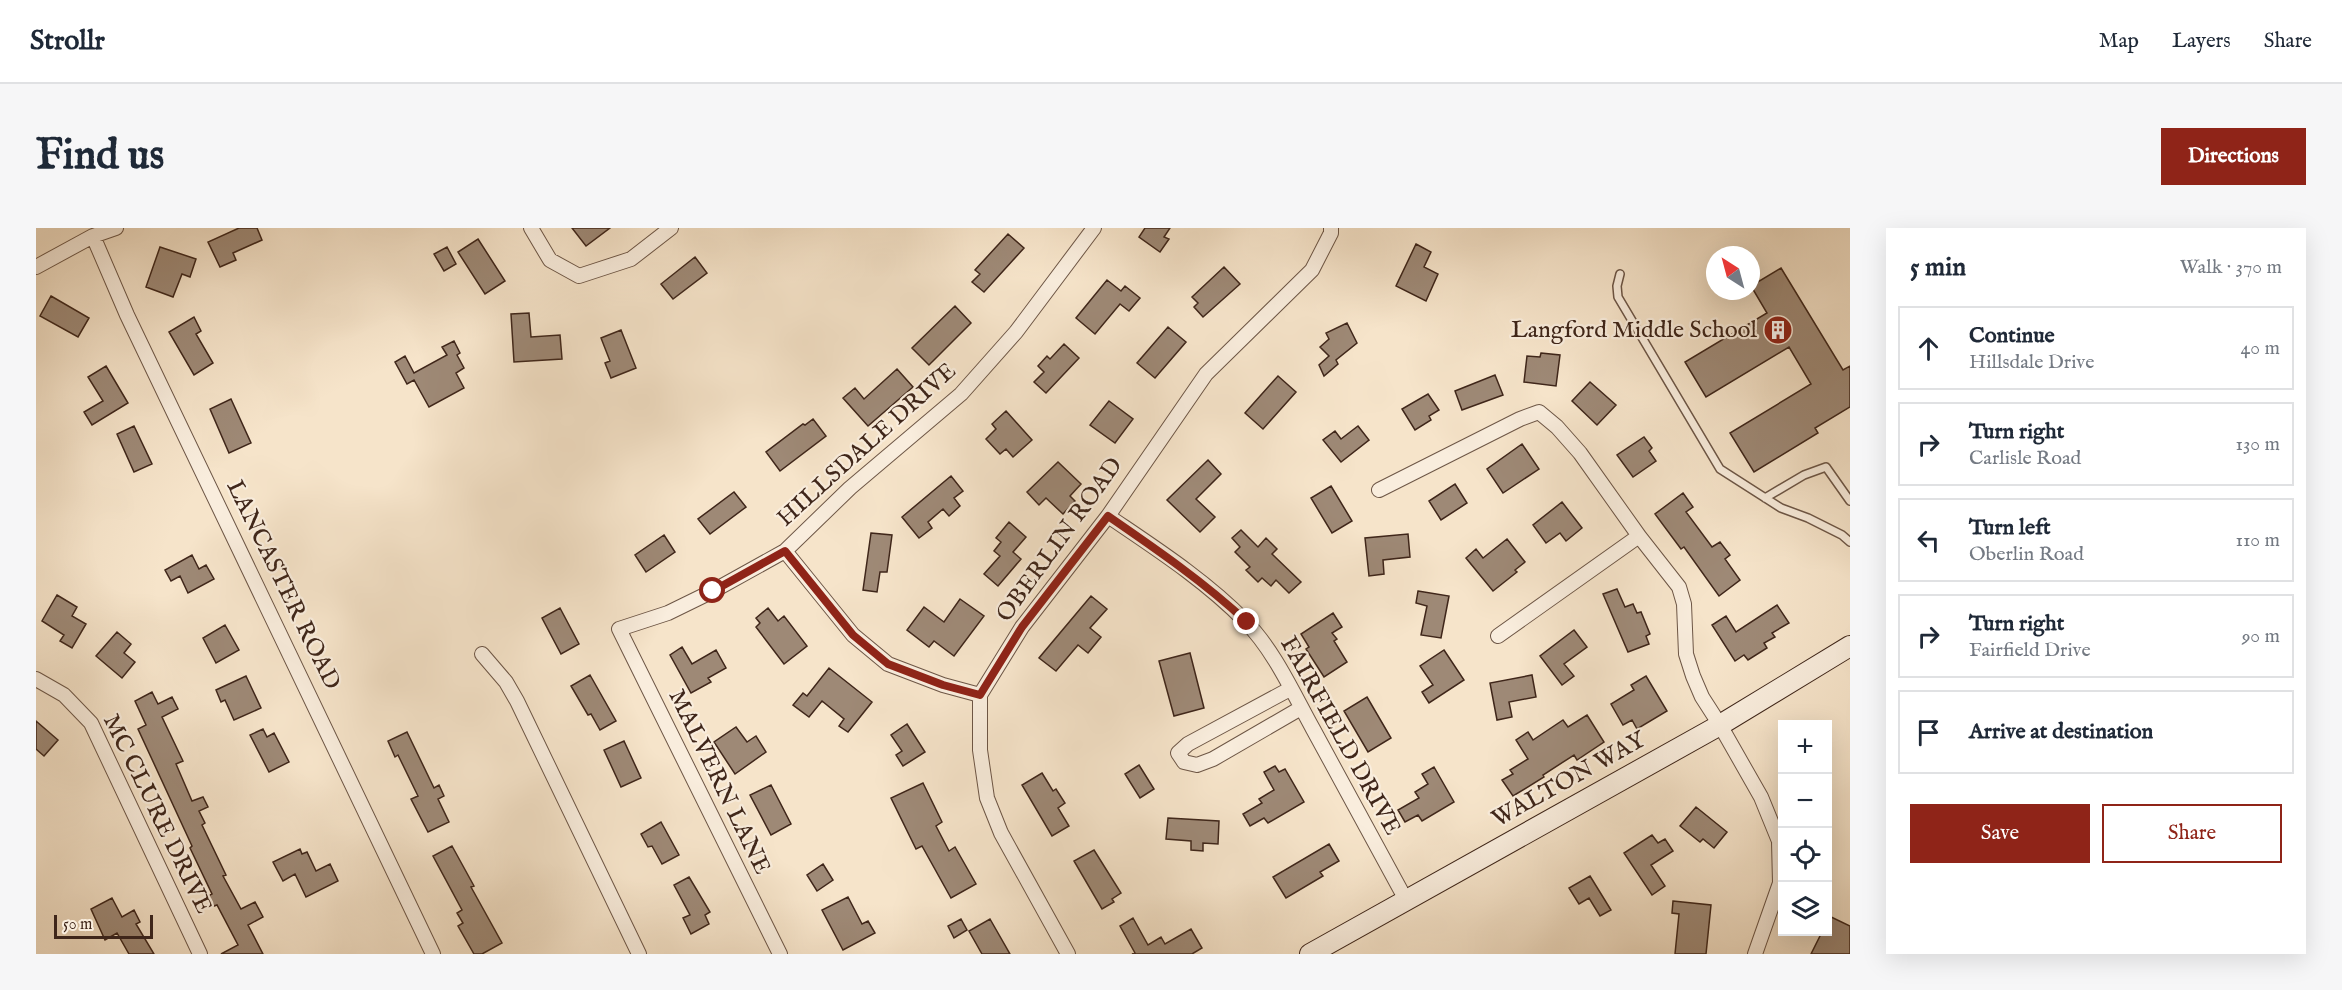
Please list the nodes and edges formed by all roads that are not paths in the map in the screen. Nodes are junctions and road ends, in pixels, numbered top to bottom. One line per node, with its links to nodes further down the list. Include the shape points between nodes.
1 (116, 228): 6 (street)
2 (531, 228): 3 (street, via 550,260 579,276 631,259)
3 (671, 228)
4 (1094, 228): 15 (street, HILLSDALE DRIVE, via 1016,332 961,394 850,488)
5 (1331, 228): 12 (street, OBERLIN ROAD, via 1312,270 1206,374)
6 (93, 236): 7 (street); 27 (street, LANCASTER ROAD, via 127,315)
7 (36, 267)
8 (1620, 274): 10 (lane, via 1618,297 1720,469)
9 (1379, 490): 13 (street, via 1539,412 1580,453)
10 (1765, 498): 11 (lane, via 1826,467); 14 (lane)
11 (1850, 501)
12 (1108, 516): 21 (street, FAIRFIELD DRIVE, via 1181,567 1239,615 1272,657); 22 (street, OBERLIN ROAD, via 1022,627)
13 (1639, 536): 17 (street); 24 (street, via 1679,586 1684,604 1686,654 1702,697)
14 (1850, 542)
15 (785, 551): 16 (street, HILLSDALE DRIVE, via 668,613); 22 (street, via 853,635 888,664)
16 (619, 629): 29 (street, MALVERN LANE)
17 (1498, 636)
18 (1850, 646): 24 (main road, WALTON WAY)
19 (482, 654): 28 (street, via 517,701)
20 (36, 679): 26 (street, MC CLURE DRIVE, via 64,696 91,723)
21 (1290, 689): 23 (street, FAIRFIELD DRIVE); 23 (street, via 1188,744 1179,753 1184,762 1197,765 1213,759)
22 (980, 695): 30 (street, via 980,750 987,798 1001,833)
23 (1301, 708): 25 (street, FAIRFIELD DRIVE)
24 (1720, 724): 25 (main road, WALTON WAY); 32 (street, via 1761,797 1779,840 1780,883)
25 (1406, 900): 31 (main road, WALTON WAY)
26 (200, 954)
27 (433, 954)
28 (639, 954)
29 (780, 954)
30 (1068, 954)
31 (1310, 954)
32 (1755, 954)

